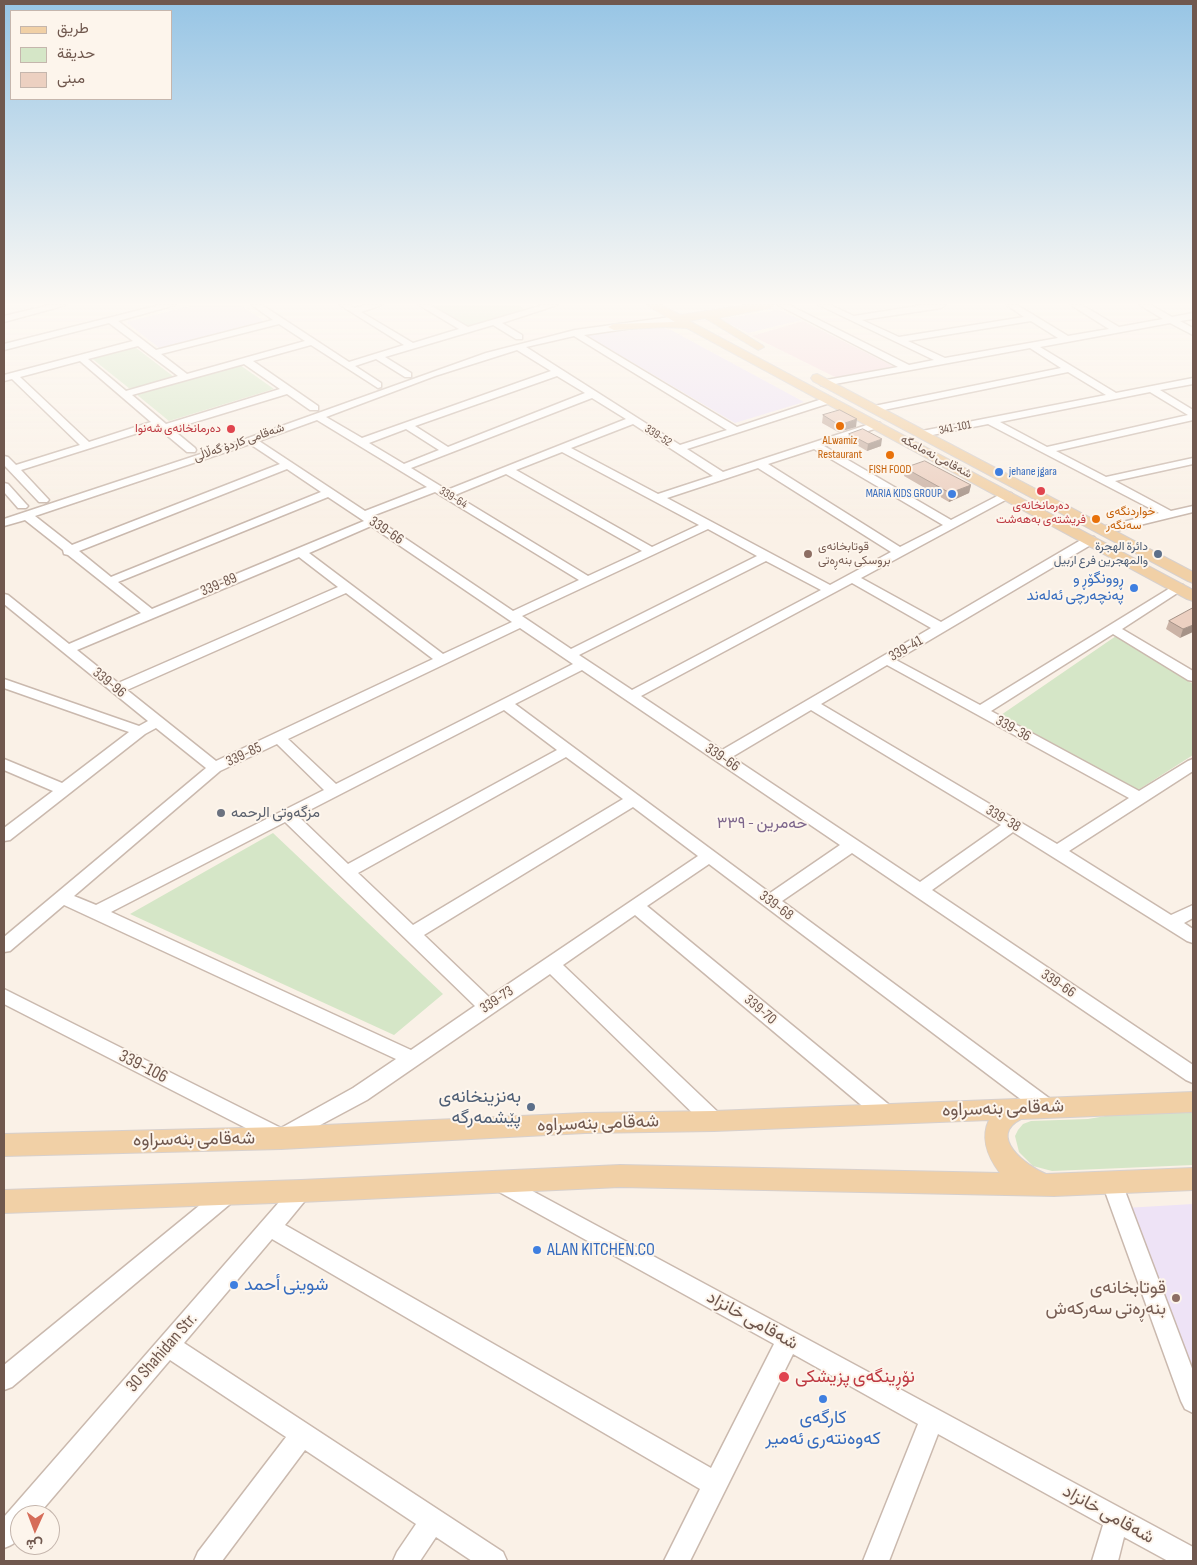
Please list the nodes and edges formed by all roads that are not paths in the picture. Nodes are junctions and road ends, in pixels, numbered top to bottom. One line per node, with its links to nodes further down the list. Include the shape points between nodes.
1 (11, 378): 37 (street)
2 (105, 378): 21 (street)
3 (184, 378): 21 (street)
4 (271, 378): 20 (street, 339-64)
5 (367, 378): 18 (street)
6 (399, 378): 18 (street, شەقامی کاردۆ گەڵاڵی)
7 (420, 378): 26 (street, شەقامی کاردۆ گەڵاڵی)
8 (541, 378): 32 (street)
9 (567, 378): 22 (street, 339-52)
10 (649, 378): 33 (street)
11 (788, 378): 24 (main road, شەقامی نەمامگە)
12 (815, 378): 17 (main road, شەقامی نەمامگە)
13 (848, 378): 17 (street)
14 (1024, 378): 25 (street)
15 (1084, 378): 23 (street)
16 (1193, 381): 19 (street, 341-101)
17 (824, 382): 25 (main road, شەقامی نەمامگە)
18 (378, 385): 26 (street, شەقامی کاردۆ گەڵاڵی)
19 (1150, 389): 23 (street, 341-101); 27 (street)
20 (288, 390): 26 (street, 339-64); 30 (street)
21 (124, 394): 30 (street)
22 (592, 394): 28 (street, 339-52); 43 (street)
23 (1114, 396): 29 (street, 341-101)
24 (828, 400): 31 (main road, شەقامی نەمامگە); 33 (street)
25 (874, 408): 34 (main road, شەقامی نەمامگە)
26 (316, 412): 35 (street, شەقامی کاردۆ گەڵاڵی); 36 (street, 339-64); 41 (street, شەقامی کاردۆ گەڵاڵی)
27 (1193, 415): 42 (street)
28 (633, 420): 39 (street); 40 (street, 339-52)
29 (990, 421): 34 (street, 341-101); 42 (street)
30 (161, 425): 37 (street); 41 (street)
31 (876, 425): 38 (street); 49 (main road, شەقامی نەمامگە)
32 (408, 426): 36 (street); 43 (street)
33 (735, 430): 40 (street)
34 (922, 434): 45 (main road, شەقامی نەمامگە)
35 (251, 440): 48 (street, 339-66); 52 (street, شەقامی کاردۆ گەڵاڵی)
36 (361, 442): 50 (street, 339-64)
37 (87, 446): 51 (street)
38 (816, 446): 47 (street); 70 (street)
39 (563, 448): 53 (street); 61 (street)
40 (678, 449): 54 (street, 339-52)
41 (191, 450): 52 (street, شەقامی کاردۆ گەڵاڵی)
42 (1046, 450): 55 (street)
43 (447, 451): 50 (street)
44 (4, 459): 51 (street)
45 (972, 461): 49 (main road); 72 (main road, شەقامی نەمامگە)
46 (1193, 461): 55 (street)
47 (760, 464): 54 (street); 77 (street)
48 (288, 465): 58 (street, 339-66); 74 (street)
49 (955, 467): 60 (main road, شەقامی نەمامگە)
50 (403, 468): 57 (street, 339-64)
51 (14, 469): 62 (street)
52 (147, 470): 62 (street, شەقامی کاردۆ گەڵاڵی); 64 (street, شەقامی کاردۆ گەڵاڵی)
53 (507, 470): 59 (street); 75 (street)
54 (723, 477): 61 (street)
55 (1106, 480): 66 (street)
56 (4, 486): 64 (street)
57 (435, 488): 59 (street, 339-64); 67 (street, 339-89)
58 (329, 493): 67 (street, 339-66); 84 (street)
59 (447, 494): 83 (street, 339-64)
60 (1007, 495): 70 (street); 73 (main road, شەقامی نەمامگە)
61 (658, 498): 71 (street)
62 (43, 500): 64 (street, شەقامی کاردۆ گەڵاڵی)
63 (1193, 509): 66 (street)
64 (24, 511): 65 (street, شەقامی کاردۆ گەڵاڵی); 68 (street, شەقامی کاردۆ گەڵاڵی); 74 (street)
65 (4, 513)
66 (1173, 514): 69 (street); 72 (street)
67 (368, 519): 76 (street, 339-89); 91 (street, 339-66)
68 (4, 522)
69 (1193, 523)
70 (950, 524): 77 (street)
71 (708, 525): 75 (street, 339-85); 78 (street)
72 (1103, 530): 79 (main road, شەقامی نەمامگە)
73 (1090, 540): 80 (main road, شەقامی نەمامگە); 92 (street, 339-41)
74 (68, 551): 84 (street)
75 (651, 551): 83 (street, 339-85)
76 (300, 552): 85 (street); 90 (street, 339-89)
77 (899, 552): 81 (street)
78 (766, 556): 87 (street); 95 (street)
79 (1162, 561): 80 (main road); 82 (main road, شەقامی نەمامگە)
80 (1144, 569): 86 (main road, شەقامی نەمامگە)
81 (852, 577): 87 (street); 92 (street)
82 (1193, 578)
83 (588, 581): 91 (street, 339-85)
84 (108, 582): 90 (street)
85 (347, 588): 96 (street); 101 (street)
86 (1179, 588): 88 (main road, شەقامی نەمامگە); 93 (street)
87 (829, 589): 102 (street)
88 (1193, 596)
89 (4, 598): 94 (street, 339-96)
90 (150, 614): 94 (street, 339-89)
91 (517, 619): 95 (street, 339-66); 96 (street, 339-85)
92 (941, 628): 97 (street, 339-41)
93 (1113, 629): 99 (street); 105 (street)
94 (67, 649): 101 (street, 339-96)
95 (569, 655): 98 (street, 339-66)
96 (442, 660): 108 (street, 339-85)
97 (887, 660): 104 (street, 339-41); 105 (street, 339-36)
98 (583, 664): 102 (street, 339-66); 103 (street)
99 (1193, 677)
100 (4, 683): 107 (street)
101 (117, 689): 106 (street, 339-96)
102 (631, 696): 110 (street, 339-66)
103 (505, 704): 109 (street, 339-68); 115 (street)
104 (811, 704): 110 (street, 339-41); 119 (street, 339-38)
105 (980, 711): 116 (street, 339-36)
106 (157, 722): 107 (street); 113 (street, 339-96)
107 (140, 731): 114 (street)
108 (279, 738): 113 (street, 339-85); 115 (street)
109 (567, 750): 117 (street, 339-68); 124 (street)
110 (721, 757): 121 (street, 339-66)
111 (4, 764): 114 (street)
112 (1193, 764): 116 (street)
113 (215, 768): 126 (street, 339-85)
114 (64, 790): 120 (street)
115 (334, 791): 118 (street)
116 (1140, 798): 122 (street)
117 (633, 800): 123 (street, 339-68); 132 (street)
118 (287, 815): 124 (street); 130 (street)
119 (1013, 824): 122 (street, 339-38); 125 (street)
120 (4, 836)
121 (852, 845): 125 (street, 339-66); 127 (street)
122 (1057, 851): 131 (street, 339-38)
123 (709, 856): 127 (street, 339-68); 128 (street, 339-73)
124 (346, 872): 132 (street)
125 (919, 891): 139 (street, 339-66)
126 (62, 897): 130 (street); 134 (street, 339-85)
127 (770, 901): 141 (street, 339-68)
128 (636, 906): 135 (street, 339-73); 142 (street, 339-70)
129 (1193, 911): 131 (street)
130 (97, 912): 138 (street)
131 (1171, 923): 133 (street, 339-38)
132 (412, 934): 137 (street)
133 (1193, 937)
134 (4, 946)
135 (551, 964): 137 (street, 339-73); 143 (street)
136 (4, 996): 144 (street, 339-106)
137 (488, 1007): 138 (street, 339-73)
138 (412, 1058): 144 (street, 339-73, via 360,1094)
139 (1193, 1075)
140 (1193, 1102): 141 (main road, شەقامی بنەسراوە)
141 (1035, 1108): 142 (main road, شەقامی بنەسراوە); 149 (main road, via 1009,1113 998,1125 996,1140 1012,1168 1037,1182)
142 (886, 1114): 143 (main road, شەقامی بنەسراوە)
143 (714, 1121): 144 (main road, شەقامی بنەسراوە, via 585,1123)
144 (281, 1138): 145 (main road, شەقامی بنەسراوە)
145 (4, 1145)
146 (1193, 1179): 148 (main road)
147 (496, 1181): 149 (main road, via 620,1176); 150 (main road); 154 (street, شەقامی خانزاد)
148 (1112, 1183): 149 (main road); 157 (street)
149 (1056, 1185)
150 (302, 1191): 151 (main road); 153 (street, 30 Shahidan Str.)
151 (229, 1194): 152 (main road); 156 (street)
152 (4, 1202)
153 (270, 1227): 155 (street, 30 Shahidan Str.); 160 (street)
154 (788, 1340): 158 (street, شەقامی خانزاد); 160 (street)
155 (168, 1346): 159 (street); 161 (street, 30 Shahidan Str.)
156 (4, 1379)
157 (1193, 1402)
158 (932, 1419): 163 (street, شەقامی خانزاد); 168 (street)
159 (303, 1434): 162 (street); 164 (street)
160 (716, 1484): 167 (street)
161 (31, 1505)
162 (433, 1519): 165 (street); 166 (street)
163 (1116, 1520): 169 (street); 170 (street, شەقامی خانزاد)
164 (207, 1561)
165 (406, 1561)
166 (494, 1561)
167 (677, 1561)
168 (876, 1561)
169 (1105, 1561)
170 (1193, 1561)

